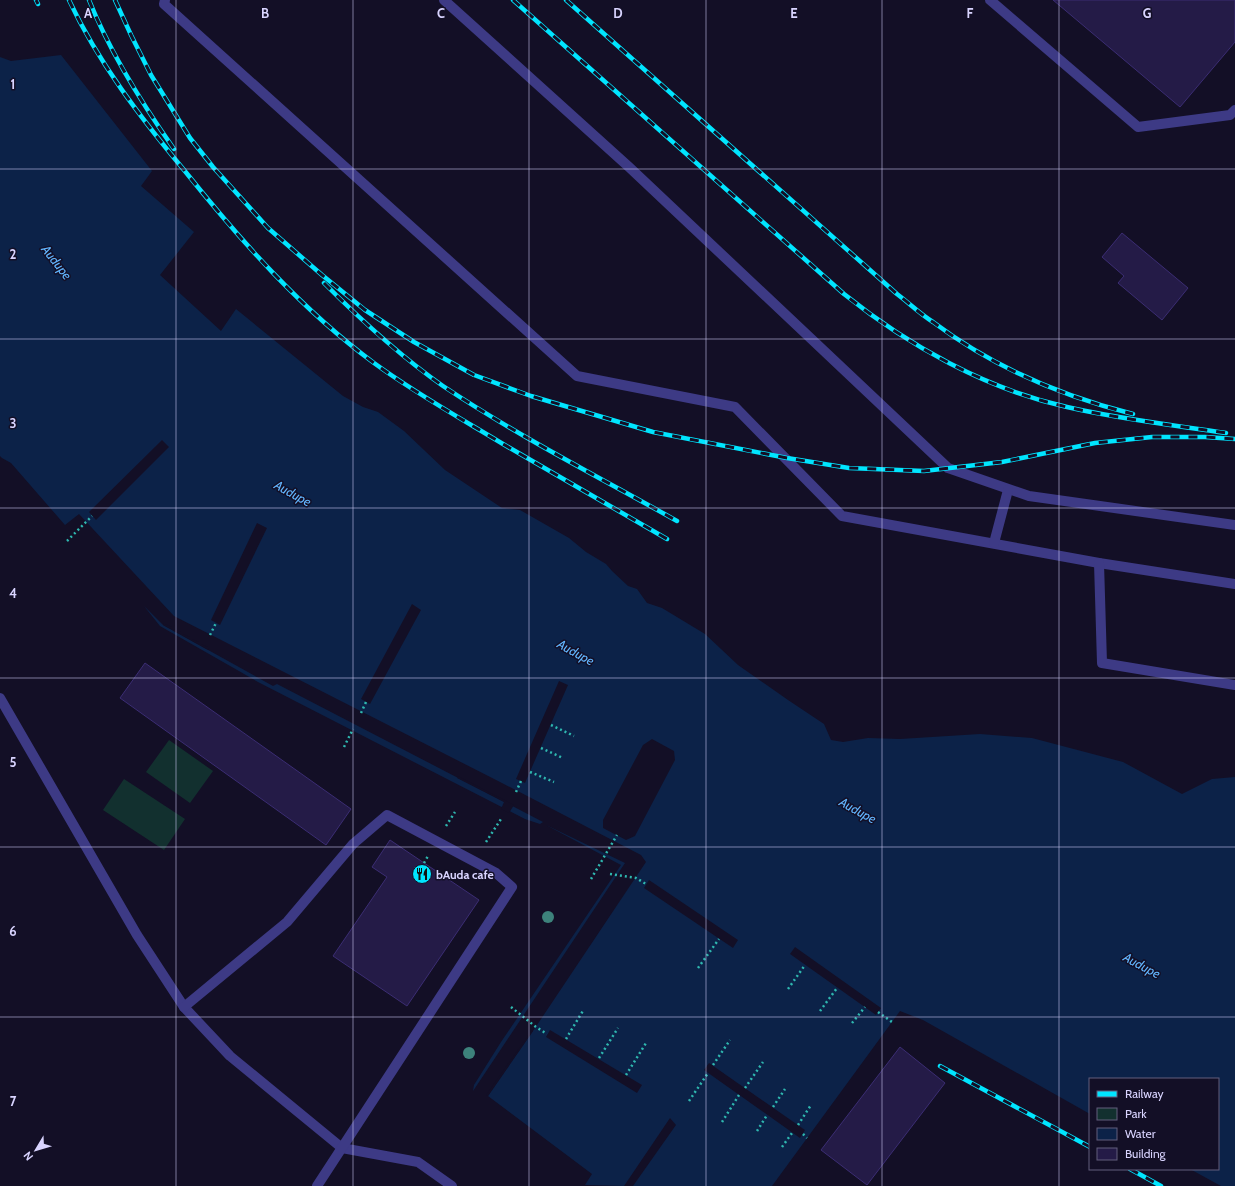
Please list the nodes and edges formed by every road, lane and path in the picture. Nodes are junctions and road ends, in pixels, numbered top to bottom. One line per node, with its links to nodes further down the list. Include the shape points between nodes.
1 (165, 0): 9 (lane, via 164,4 577,376 735,407 842,516)
2 (444, 0): 5 (lane, via 629,167 948,468)
3 (990, 0): 4 (lane, via 1138,127 1230,115)
4 (1235, 110)
5 (1008, 490): 7 (lane, via 1029,496); 9 (lane)
6 (92, 516): 8 (path)
7 (1235, 524)
8 (67, 541)
9 (994, 543): 10 (lane)
10 (1099, 563): 11 (lane); 14 (lane, via 1102,663)
11 (1235, 584)
12 (216, 623): 13 (path)
13 (210, 635)
14 (1235, 685)
15 (0, 698): 39 (lane, via 137,935)
16 (366, 702): 17 (path)
17 (361, 713)
18 (551, 726): 20 (path)
19 (353, 729): 21 (path)
20 (574, 736)
21 (344, 747)
22 (541, 748): 23 (path)
23 (563, 758)
24 (530, 772): 26 (path)
25 (521, 781): 27 (path)
26 (554, 782)
27 (516, 792)
28 (501, 819): 30 (path)
29 (617, 835): 32 (path)
30 (486, 842)
31 (610, 874): 33 (path, via 636,878)
32 (591, 879)
33 (646, 884)
34 (719, 939): 36 (path)
35 (805, 965): 38 (path)
36 (698, 968)
37 (837, 988): 43 (path)
38 (788, 989)
39 (184, 1007): 71 (lane, via 230,1056); 71 (lane, via 287,922 353,844 387,815 496,872 512,887)
40 (511, 1007): 48 (path)
41 (865, 1007): 46 (path)
42 (584, 1009): 49 (path)
43 (820, 1011)
44 (878, 1012): 45 (path)
45 (892, 1022)
46 (852, 1023)
47 (618, 1028): 52 (path)
48 (547, 1034)
49 (566, 1039)
50 (730, 1040): 54 (path)
51 (646, 1044): 56 (path)
52 (599, 1058)
53 (763, 1062): 57 (path)
54 (713, 1065)
55 (708, 1073): 60 (path)
56 (626, 1075)
57 (745, 1088)
58 (785, 1089): 62 (path)
59 (739, 1095): 64 (path)
60 (689, 1101)
61 (811, 1106): 65 (path)
62 (772, 1107)
63 (767, 1115): 66 (path)
64 (722, 1122)
65 (798, 1125)
66 (757, 1131)
67 (792, 1133): 70 (path)
68 (803, 1134): 69 (path)
69 (807, 1138)
70 (782, 1147)
71 (342, 1148): 72 (lane); 73 (lane, via 418,1162)
72 (317, 1186)
73 (452, 1186)

